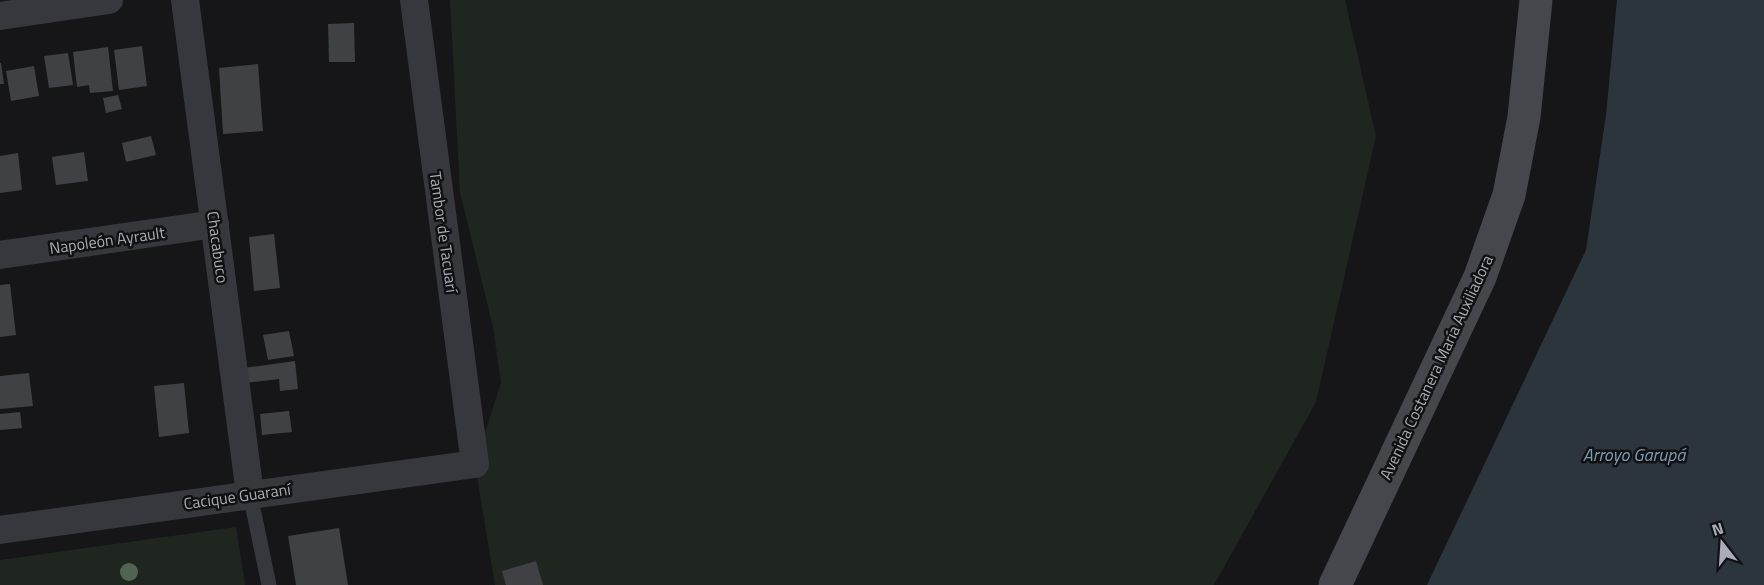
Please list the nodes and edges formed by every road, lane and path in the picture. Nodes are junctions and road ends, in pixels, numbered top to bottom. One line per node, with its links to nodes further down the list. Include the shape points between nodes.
1 (109, 0): 5 (street)
2 (185, 0): 6 (street, Chacabuco)
3 (414, 0): 8 (street, Tambor de Tacuarí)
4 (1536, 0): 12 (main road, Avenida Costanera María Auxiliadora, via 1524,117 1505,205 1480,276)
5 (0, 16)
6 (215, 224): 7 (street, Napoleón Ayrault); 9 (street, Chacabuco)
7 (0, 255)
8 (475, 464): 9 (street, Cacique Guaraní)
9 (250, 494): 10 (street, Cacique Guaraní); 11 (lane)
10 (0, 530)
11 (269, 585)
12 (1335, 585)

